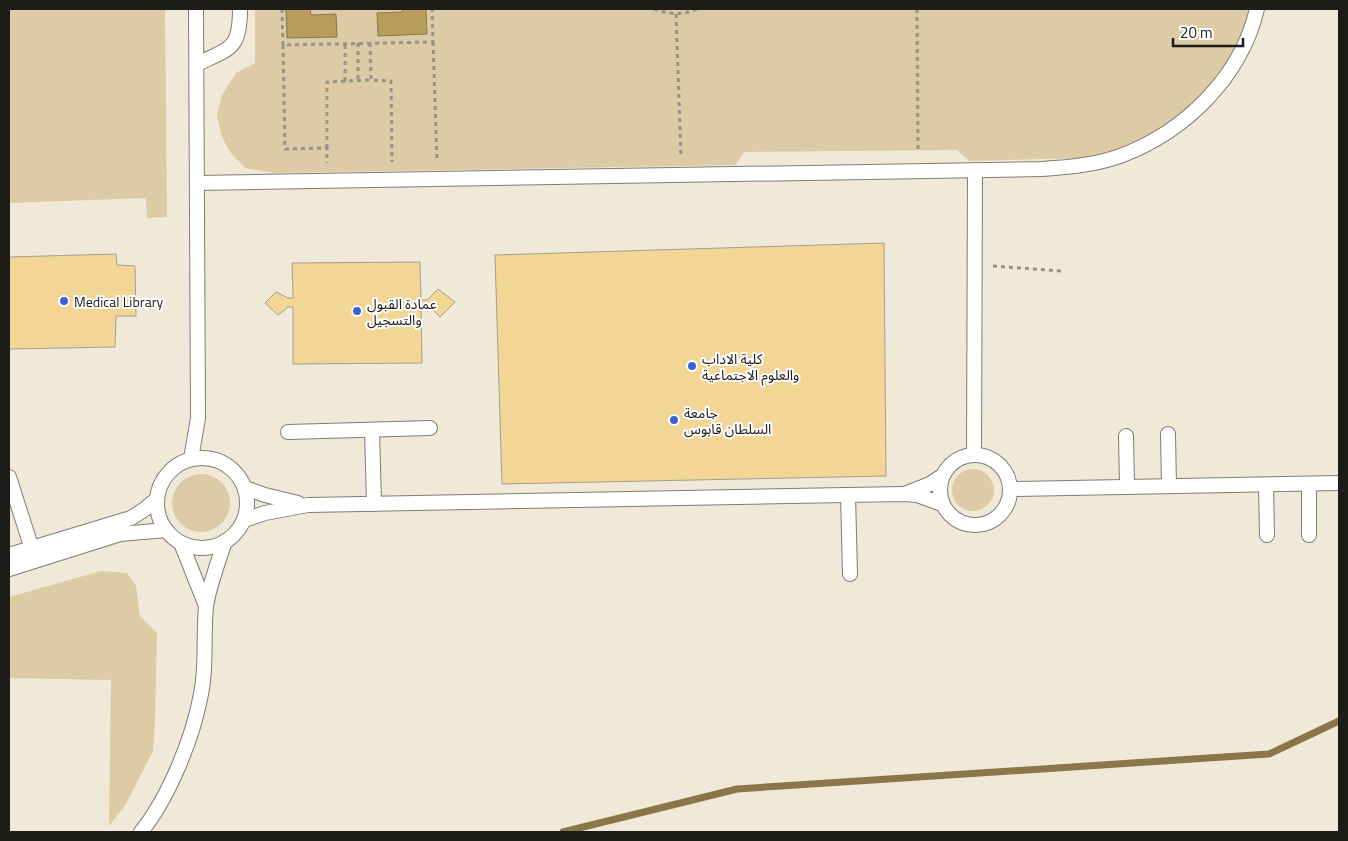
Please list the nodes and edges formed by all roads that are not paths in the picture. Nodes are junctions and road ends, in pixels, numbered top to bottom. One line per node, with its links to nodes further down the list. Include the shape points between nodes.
1 (196, 9): 4 (lane)
2 (240, 9): 4 (lane, via 240,32 235,41 228,49)
3 (1257, 9): 5 (lane, via 1238,57 1216,90 1188,117 1156,140 1120,156 1081,166)
4 (197, 64): 6 (lane)
5 (975, 170): 6 (lane); 13 (lane)
6 (197, 183): 7 (lane)
7 (198, 418): 14 (lane); 15 (lane)
8 (430, 428): 9 (lane)
9 (372, 430): 10 (lane); 28 (lane)
10 (288, 432)
11 (1168, 434): 21 (lane)
12 (1126, 436): 22 (lane)
13 (974, 454): 16 (lane, via 955,461); 24 (lane, via 988,456 1000,464 1008,475)
14 (191, 458): 15 (lane); 27 (lane, via 167,473)
15 (207, 458): 23 (lane, via 223,462 236,473)
16 (942, 476): 25 (lane); 29 (lane, via 939,490)
17 (9, 478): 37 (lane)
18 (1308, 484): 19 (lane); 20 (lane); 34 (lane)
19 (1339, 484)
20 (1266, 485): 21 (lane); 33 (lane)
21 (1169, 486): 22 (lane)
22 (1127, 487): 24 (lane)
23 (245, 488): 30 (lane); 31 (lane, via 247,510)
24 (1011, 489): 29 (lane, via 1009,503 1001,514 989,523 976,526 962,523)
25 (904, 494): 26 (lane); 29 (lane)
26 (848, 495): 28 (lane); 40 (lane)
27 (157, 499): 32 (lane, via 160,521); 37 (lane, via 131,518)
28 (374, 504): 30 (lane)
29 (942, 504)
30 (308, 505): 31 (lane, via 279,509)
31 (244, 520): 35 (lane)
32 (166, 530): 36 (lane); 39 (lane, via 120,534)
33 (1267, 535)
34 (1309, 535)
35 (225, 541): 36 (lane, via 211,547); 41 (lane)
36 (181, 542): 41 (lane)
37 (32, 549): 38 (lane)
38 (9, 556)
39 (9, 568)
40 (850, 574)
41 (206, 606): 42 (lane, via 202,694 173,779 154,816)
42 (141, 832)

